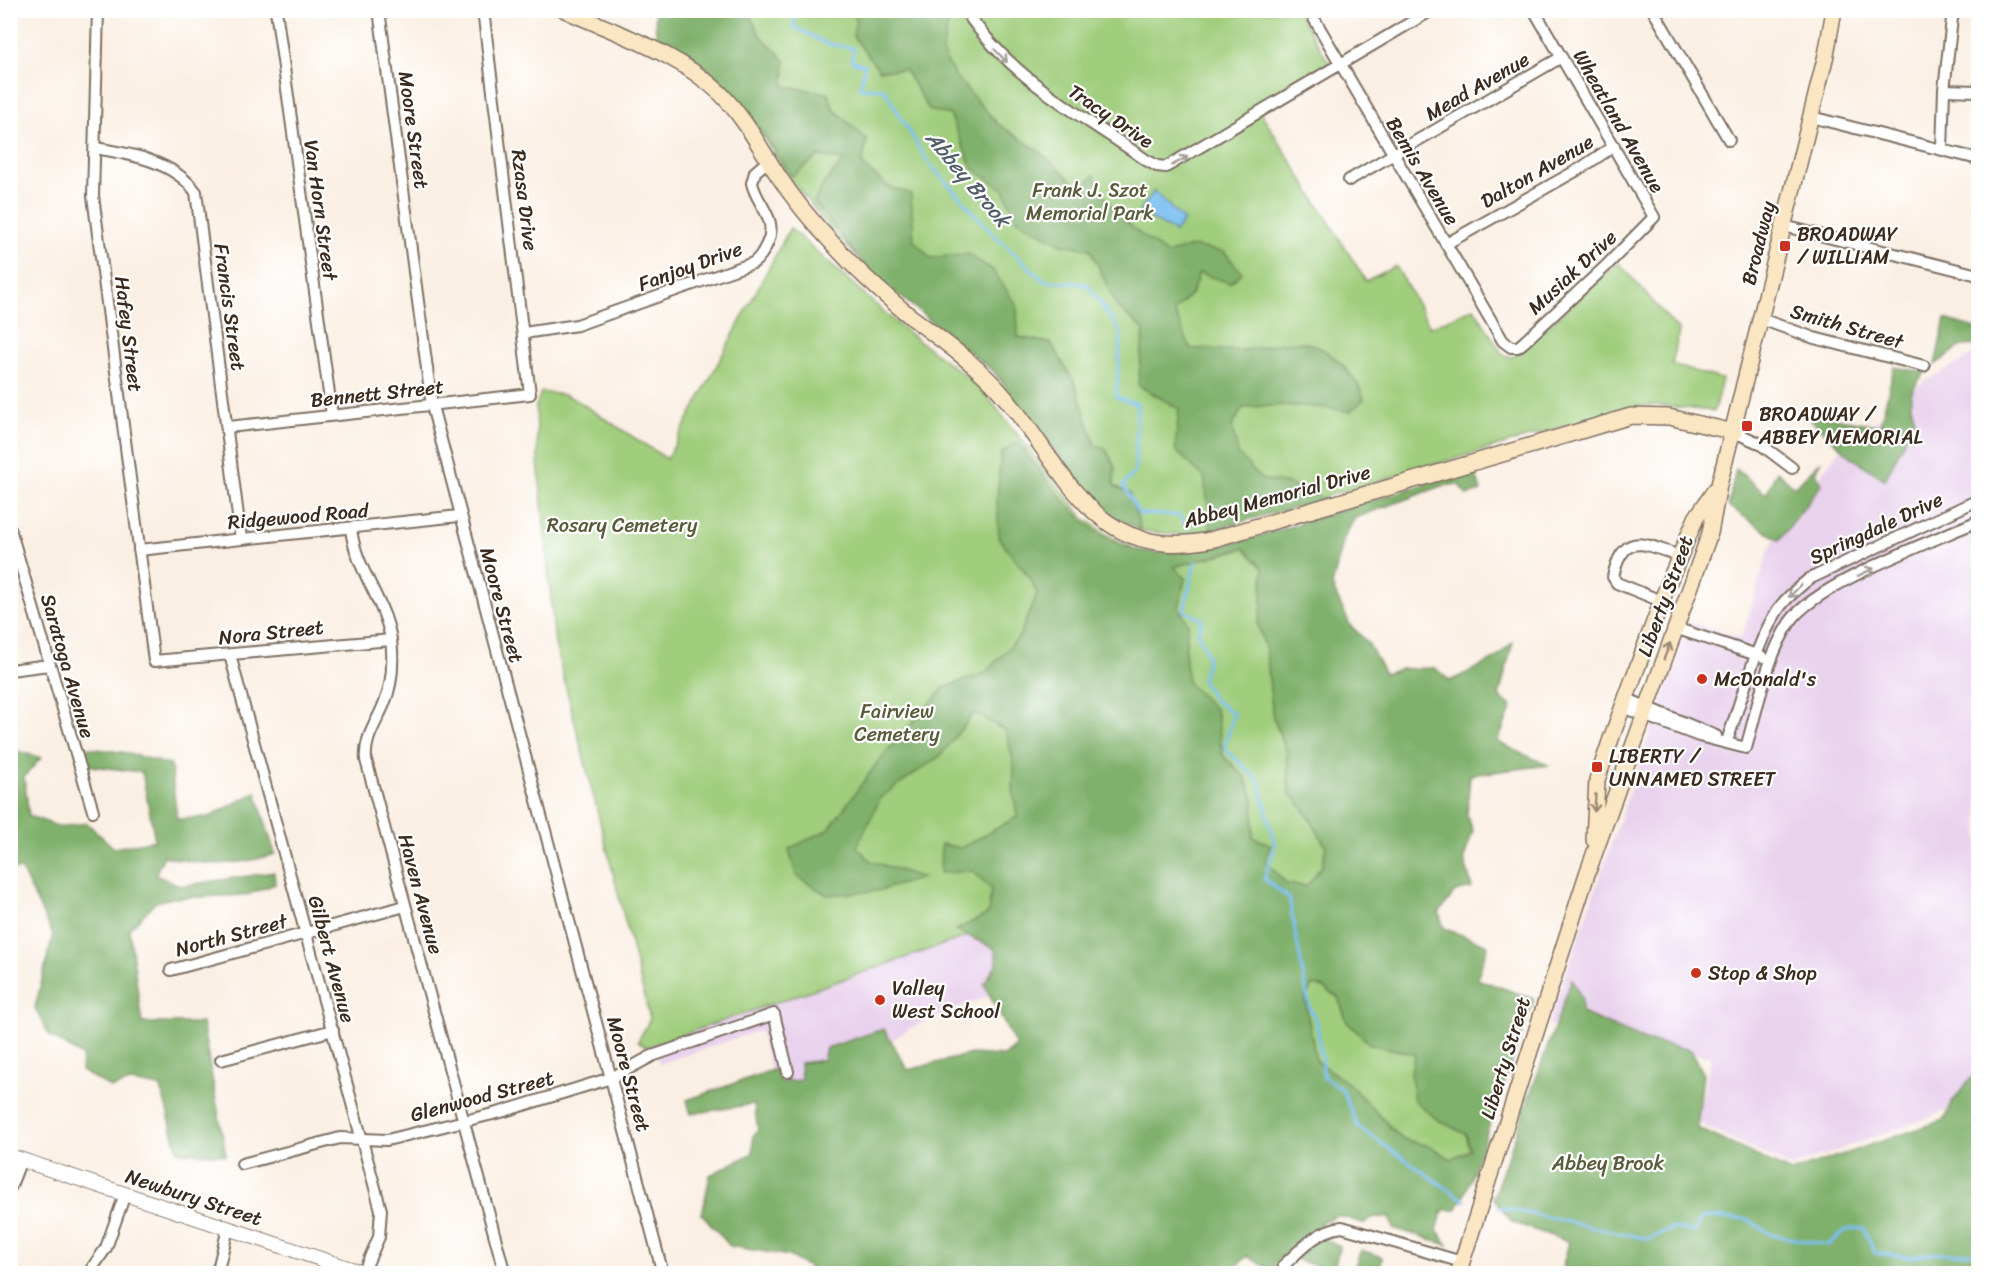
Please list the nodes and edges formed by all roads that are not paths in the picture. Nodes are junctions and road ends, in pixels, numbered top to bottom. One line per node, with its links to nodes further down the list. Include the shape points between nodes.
1 (98, 10): 20 (street, Hafey Street)
2 (276, 10): 36 (street, Van Horn Street)
3 (379, 10): 35 (street, Moore Street)
4 (483, 10): 31 (street, Rzasa Drive)
5 (565, 10): 24 (main road, Abbey Memorial Drive, via 632,37 687,67 728,102)
6 (965, 10): 14 (street, Tracy Drive, one-way to 14, via 1018,72 1157,166 1176,164)
7 (1309, 10): 14 (street, Bemis Avenue)
8 (1432, 10): 14 (street, Tracy Drive)
9 (1534, 10): 13 (street, Wheatland Avenue)
10 (1653, 10): 18 (street)
11 (1834, 10): 17 (main road, Broadway)
12 (1953, 10): 15 (street)
13 (1560, 58): 19 (street, Wheatland Avenue); 22 (street, Mead Avenue)
14 (1340, 66): 22 (street, Bemis Avenue)
15 (1944, 90): 16 (street); 21 (street)
16 (1978, 92)
17 (1811, 117): 21 (street); 27 (main road, Broadway)
18 (1729, 140)
19 (1614, 146): 26 (street, Wheatland Avenue); 28 (street, Dalton Avenue)
20 (95, 148): 37 (street, Francis Street, via 135,154 178,174 196,192); 49 (street, Hafey Street, via 95,217)
21 (1942, 149): 23 (street)
22 (1393, 155): 25 (street, Mead Avenue); 28 (street, Bemis Avenue)
23 (1978, 159)
24 (769, 160): 31 (street, Fanjoy Drive, via 755,172 752,183 768,214 771,231 764,251 753,263 577,325); 38 (main road, Abbey Memorial Drive, via 804,212 846,258 892,302 982,374 1086,504 1112,526 1134,537 1176,545 1224,536 1631,416 1669,417)
25 (1349, 180)
26 (1654, 217): 32 (street, Musiak Drive, via 1524,342)
27 (1784, 226): 29 (street); 30 (main road, Broadway)
28 (1446, 244): 32 (street, Bemis Avenue, via 1503,341)
29 (1978, 275)
30 (1761, 319): 33 (street, Smith Street, via 1814,338); 38 (main road, Broadway)
31 (524, 333): 34 (street, Rzasa Drive)
32 (1511, 347)
33 (1924, 366)
34 (530, 394): 35 (street, Bennett Street)
35 (432, 406): 36 (street, Bennett Street); 42 (street, Moore Street)
36 (332, 415): 37 (street, Bennett Street)
37 (228, 427): 48 (street, Francis Street)
38 (1734, 432): 39 (street, via 1759,443); 40 (main road, Broadway)
39 (1792, 468)
40 (1719, 485): 43 (main road, Broadway); 47 (main road, Broadway)
41 (1978, 501): 56 (street, Springdale Drive, one-way to 56, via 1809,579 1779,608)
42 (459, 516): 46 (street, Ridgewood Road); 72 (street, Moore Street)
43 (1713, 519): 53 (main road, Liberty Street)
44 (1978, 520): 57 (street, Springdale Drive, one-way to 44, via 1791,620 1816,596)
45 (10, 529): 51 (street, Saratoga Avenue)
46 (351, 529): 48 (street, Ridgewood Road); 54 (street, Haven Avenue, via 357,560 382,608)
47 (1689, 534): 50 (main road, Liberty Street)
48 (241, 538): 49 (street, Ridgewood Road)
49 (139, 550): 58 (street, Hafey Street)
50 (1679, 556): 52 (main road, Liberty Street); 52 (street, via 1642,543 1630,544 1621,553 1615,580)
51 (16, 569): 59 (street, Saratoga Avenue)
52 (1661, 601): 61 (main road, Liberty Street)
53 (1676, 628): 56 (street); 62 (main road, Liberty Street, one-way to 53)
54 (392, 640): 55 (street, Nora Street); 66 (street, Haven Avenue, via 388,691 367,738 365,754)
55 (230, 655): 58 (street, Nora Street); 67 (street, Gilbert Avenue)
56 (1758, 655): 57 (street); 63 (street, Springdale Drive)
57 (1772, 660): 63 (street, Springdale Drive, via 1746,748)
58 (154, 661)
59 (49, 665): 60 (street); 64 (street, Saratoga Avenue)
60 (10, 670)
61 (1624, 702): 62 (street); 65 (main road, Liberty Street, one-way to 65, via 1597,780)
62 (1645, 710): 63 (street, via 1700,736); 65 (main road, Liberty Street)
63 (1727, 741)
64 (93, 811)
65 (1593, 856): 80 (main road, Liberty Street)
66 (405, 906): 67 (street, North Street); 73 (street, Haven Avenue)
67 (306, 934): 68 (street, North Street); 69 (street, Gilbert Avenue)
68 (171, 970)
69 (333, 1030): 70 (street); 74 (street, Gilbert Avenue)
70 (221, 1060)
71 (789, 1072): 72 (street, Glenwood Street, via 774,1014 652,1056)
72 (611, 1078): 73 (street, Glenwood Street); 85 (street, Moore Street)
73 (464, 1122): 74 (street, Glenwood Street, via 387,1140); 84 (street, Haven Avenue)
74 (362, 1137): 76 (street, Glenwood Street, via 340,1138); 81 (street, Gilbert Avenue, via 382,1220)
75 (16, 1158): 77 (street); 78 (street, Newbury Street)
76 (242, 1164)
77 (10, 1188)
78 (125, 1194): 79 (street, Newbury Street); 82 (street, via 106,1248)
79 (228, 1228): 81 (street, Newbury Street); 83 (street)
80 (1460, 1268): 86 (street, via 1342,1227 1330,1228 1311,1240 1284,1265)
81 (365, 1273)
82 (88, 1274)
83 (217, 1274)
84 (505, 1274)
85 (663, 1274)
86 (1283, 1274)

